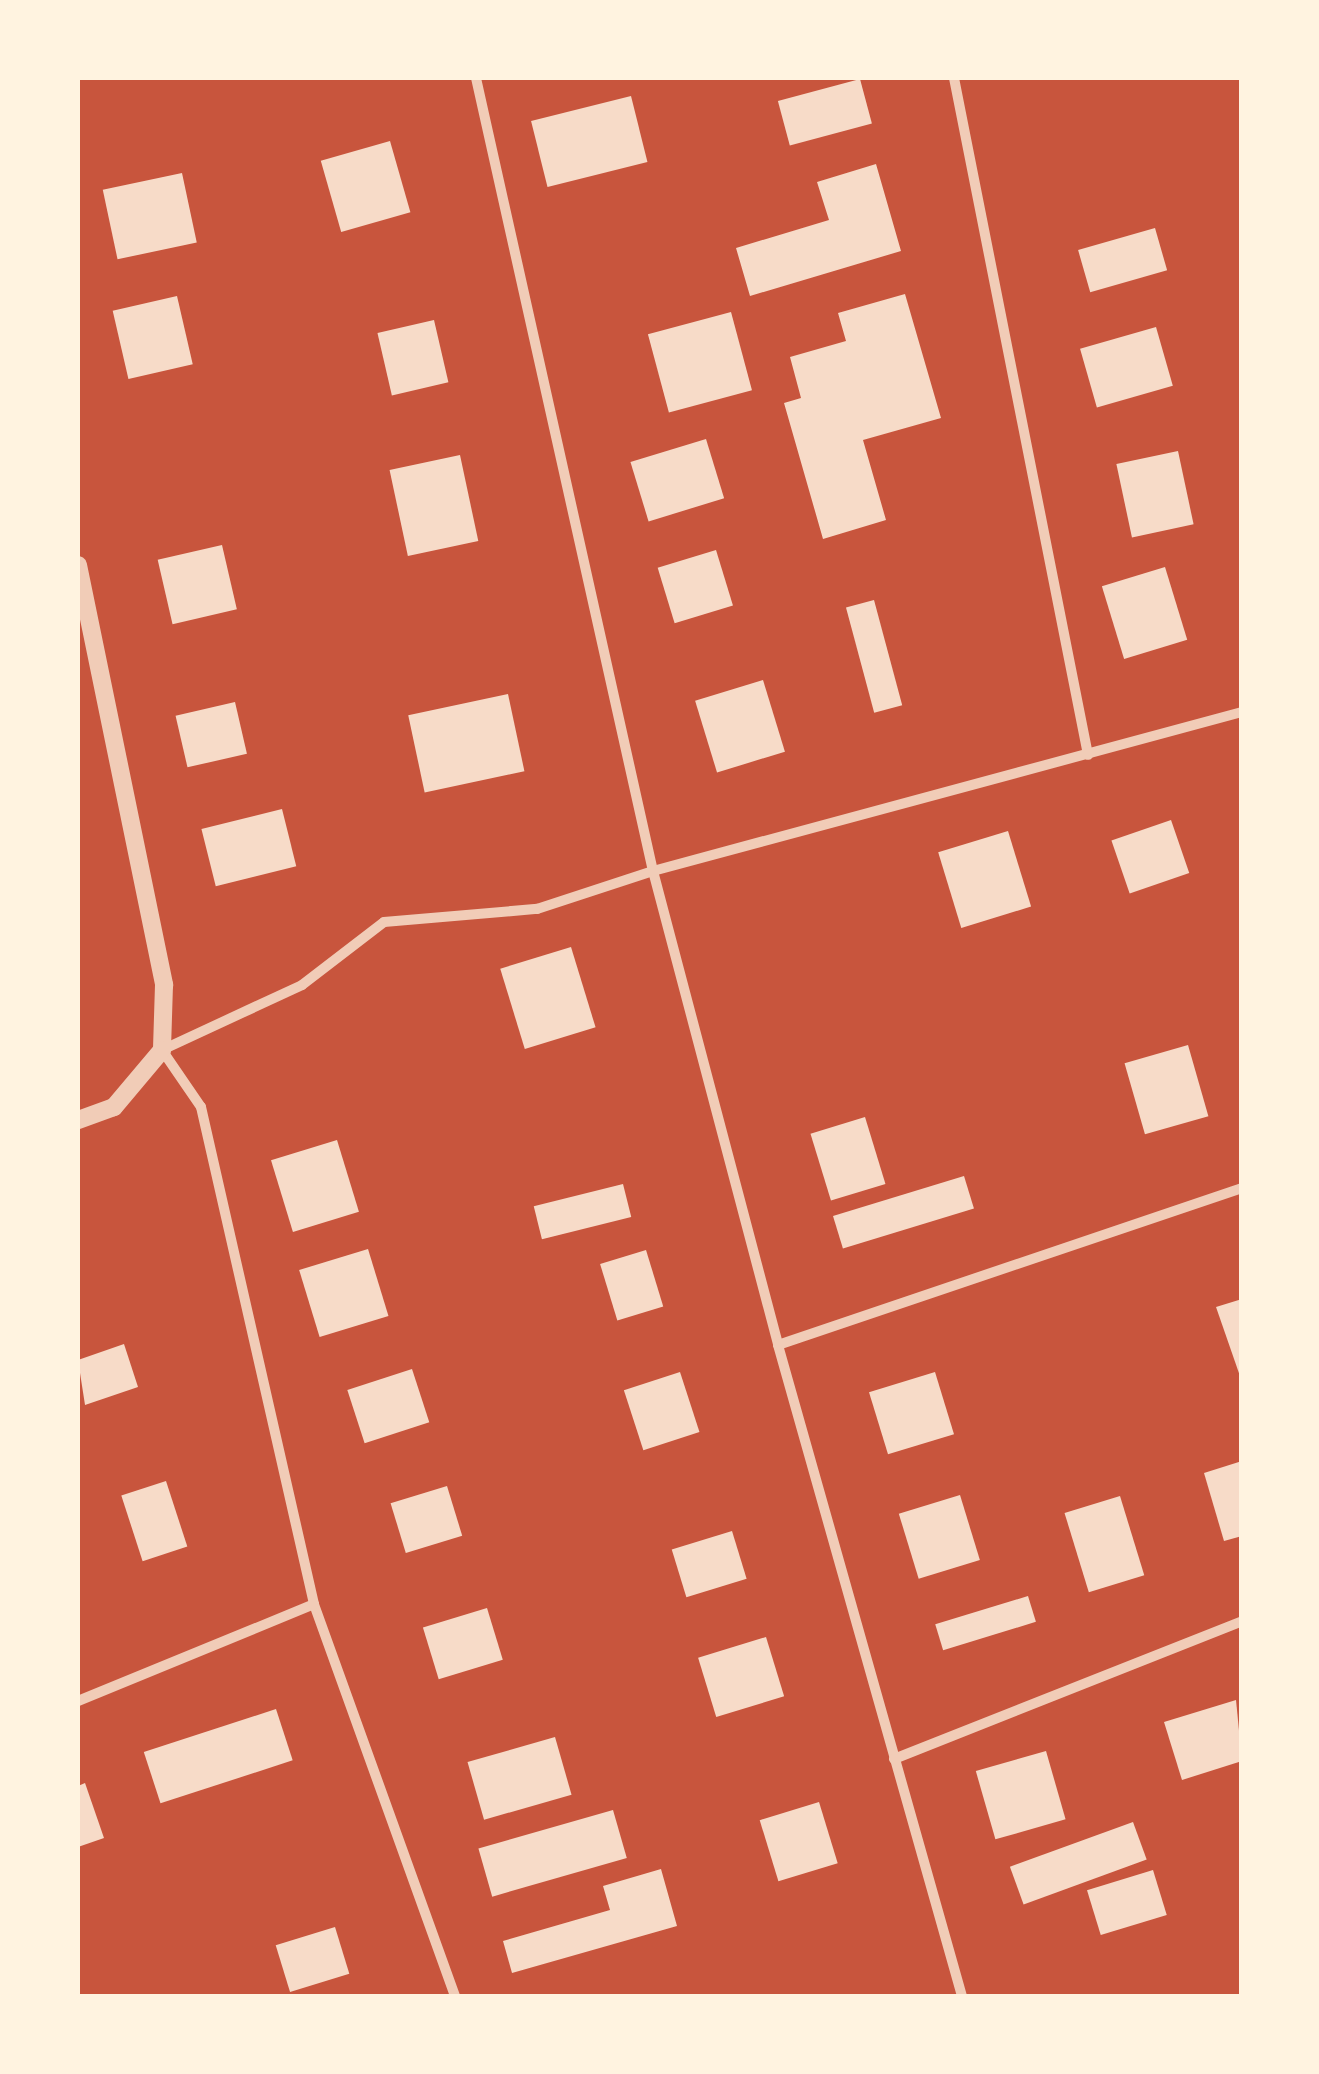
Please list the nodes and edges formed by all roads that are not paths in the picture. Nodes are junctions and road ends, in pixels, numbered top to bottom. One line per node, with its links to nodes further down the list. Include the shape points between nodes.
1 (476, 78): 6 (street)
2 (954, 78): 5 (street)
3 (78, 565): 7 (street, via 164,985)
4 (1242, 712): 5 (street)
5 (1088, 754): 6 (street)
6 (653, 871): 7 (street, via 538,909 384,922 302,985); 10 (street)
7 (162, 1050): 8 (street, via 114,1107); 11 (street, via 201,1107)
8 (78, 1120)
9 (1242, 1188): 10 (street)
10 (778, 1344): 14 (street)
11 (314, 1604): 13 (street); 15 (street)
12 (1242, 1621): 14 (street)
13 (78, 1701)
14 (894, 1759): 16 (street)
15 (456, 1996)
16 (962, 1996)

